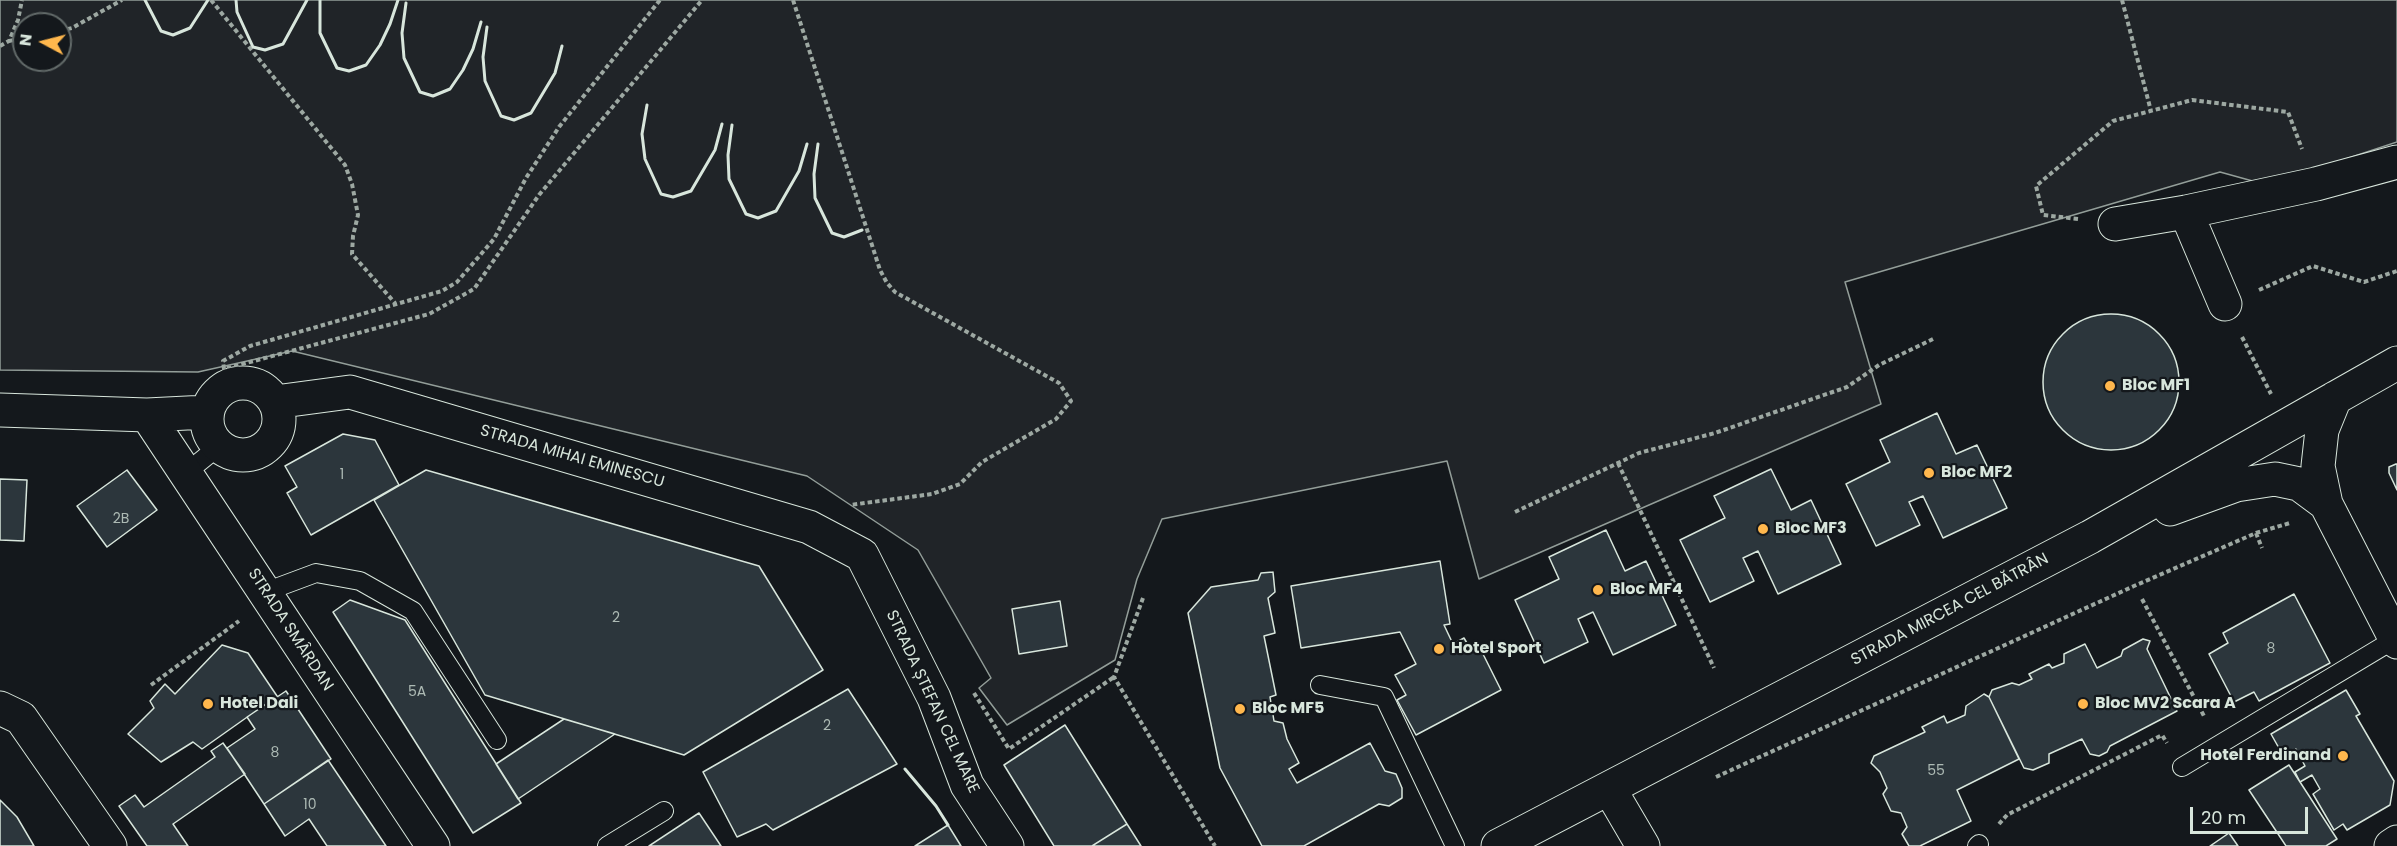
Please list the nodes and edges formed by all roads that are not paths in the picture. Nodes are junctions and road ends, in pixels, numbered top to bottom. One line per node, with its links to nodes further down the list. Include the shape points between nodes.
1 (2397, 162): 2 (street)
2 (2186, 212): 3 (street); 4 (street)
3 (2115, 224)
4 (2225, 304)
5 (2397, 363): 7 (street, STRADA MIRCEA CEL BĂTRÂN)
6 (219, 389): 8 (street, via 249,382 269,393); 10 (street); 11 (street, via 211,436)
7 (2335, 398): 13 (street, via 2322,430 2318,466); 14 (street, STRADA MIRCEA CEL BĂTRÂN)
8 (275, 402): 11 (street, via 279,427 265,448 242,455); 15 (street, STRADA MIHAI EMINESCU, via 350,392 809,527)
9 (0, 411): 10 (street)
10 (147, 415): 12 (street, STRADA SMÂRDAN)
11 (219, 446): 12 (lane)
12 (186, 473): 16 (street, STRADA SMÂRDAN)
13 (2326, 504): 14 (street, via 2299,484 2275,479 2236,485); 17 (street)
14 (2090, 537): 22 (street, STRADA MIRCEA CEL BĂTRÂN)
15 (862, 555): 28 (street, STRADA ȘTEFAN CEL MARE, via 934,698 967,785)
16 (267, 596): 20 (lane, via 316,573 360,581 413,611); 26 (street, STRADA SMÂRDAN)
17 (2396, 641): 21 (lane)
18 (1320, 685): 29 (lane, via 1384,698)
19 (0, 708): 25 (street, via 21,718)
20 (497, 740)
21 (2182, 767)
22 (1609, 788): 30 (street, STRADA MIRCEA CEL BĂTRÂN); 31 (street)
23 (664, 812): 27 (lane)
24 (2397, 842): 32 (street)
25 (110, 846)
26 (433, 846)
27 (607, 846)
28 (1007, 846)
29 (1455, 846)
30 (1498, 846)
31 (1643, 846)
32 (2391, 846)

